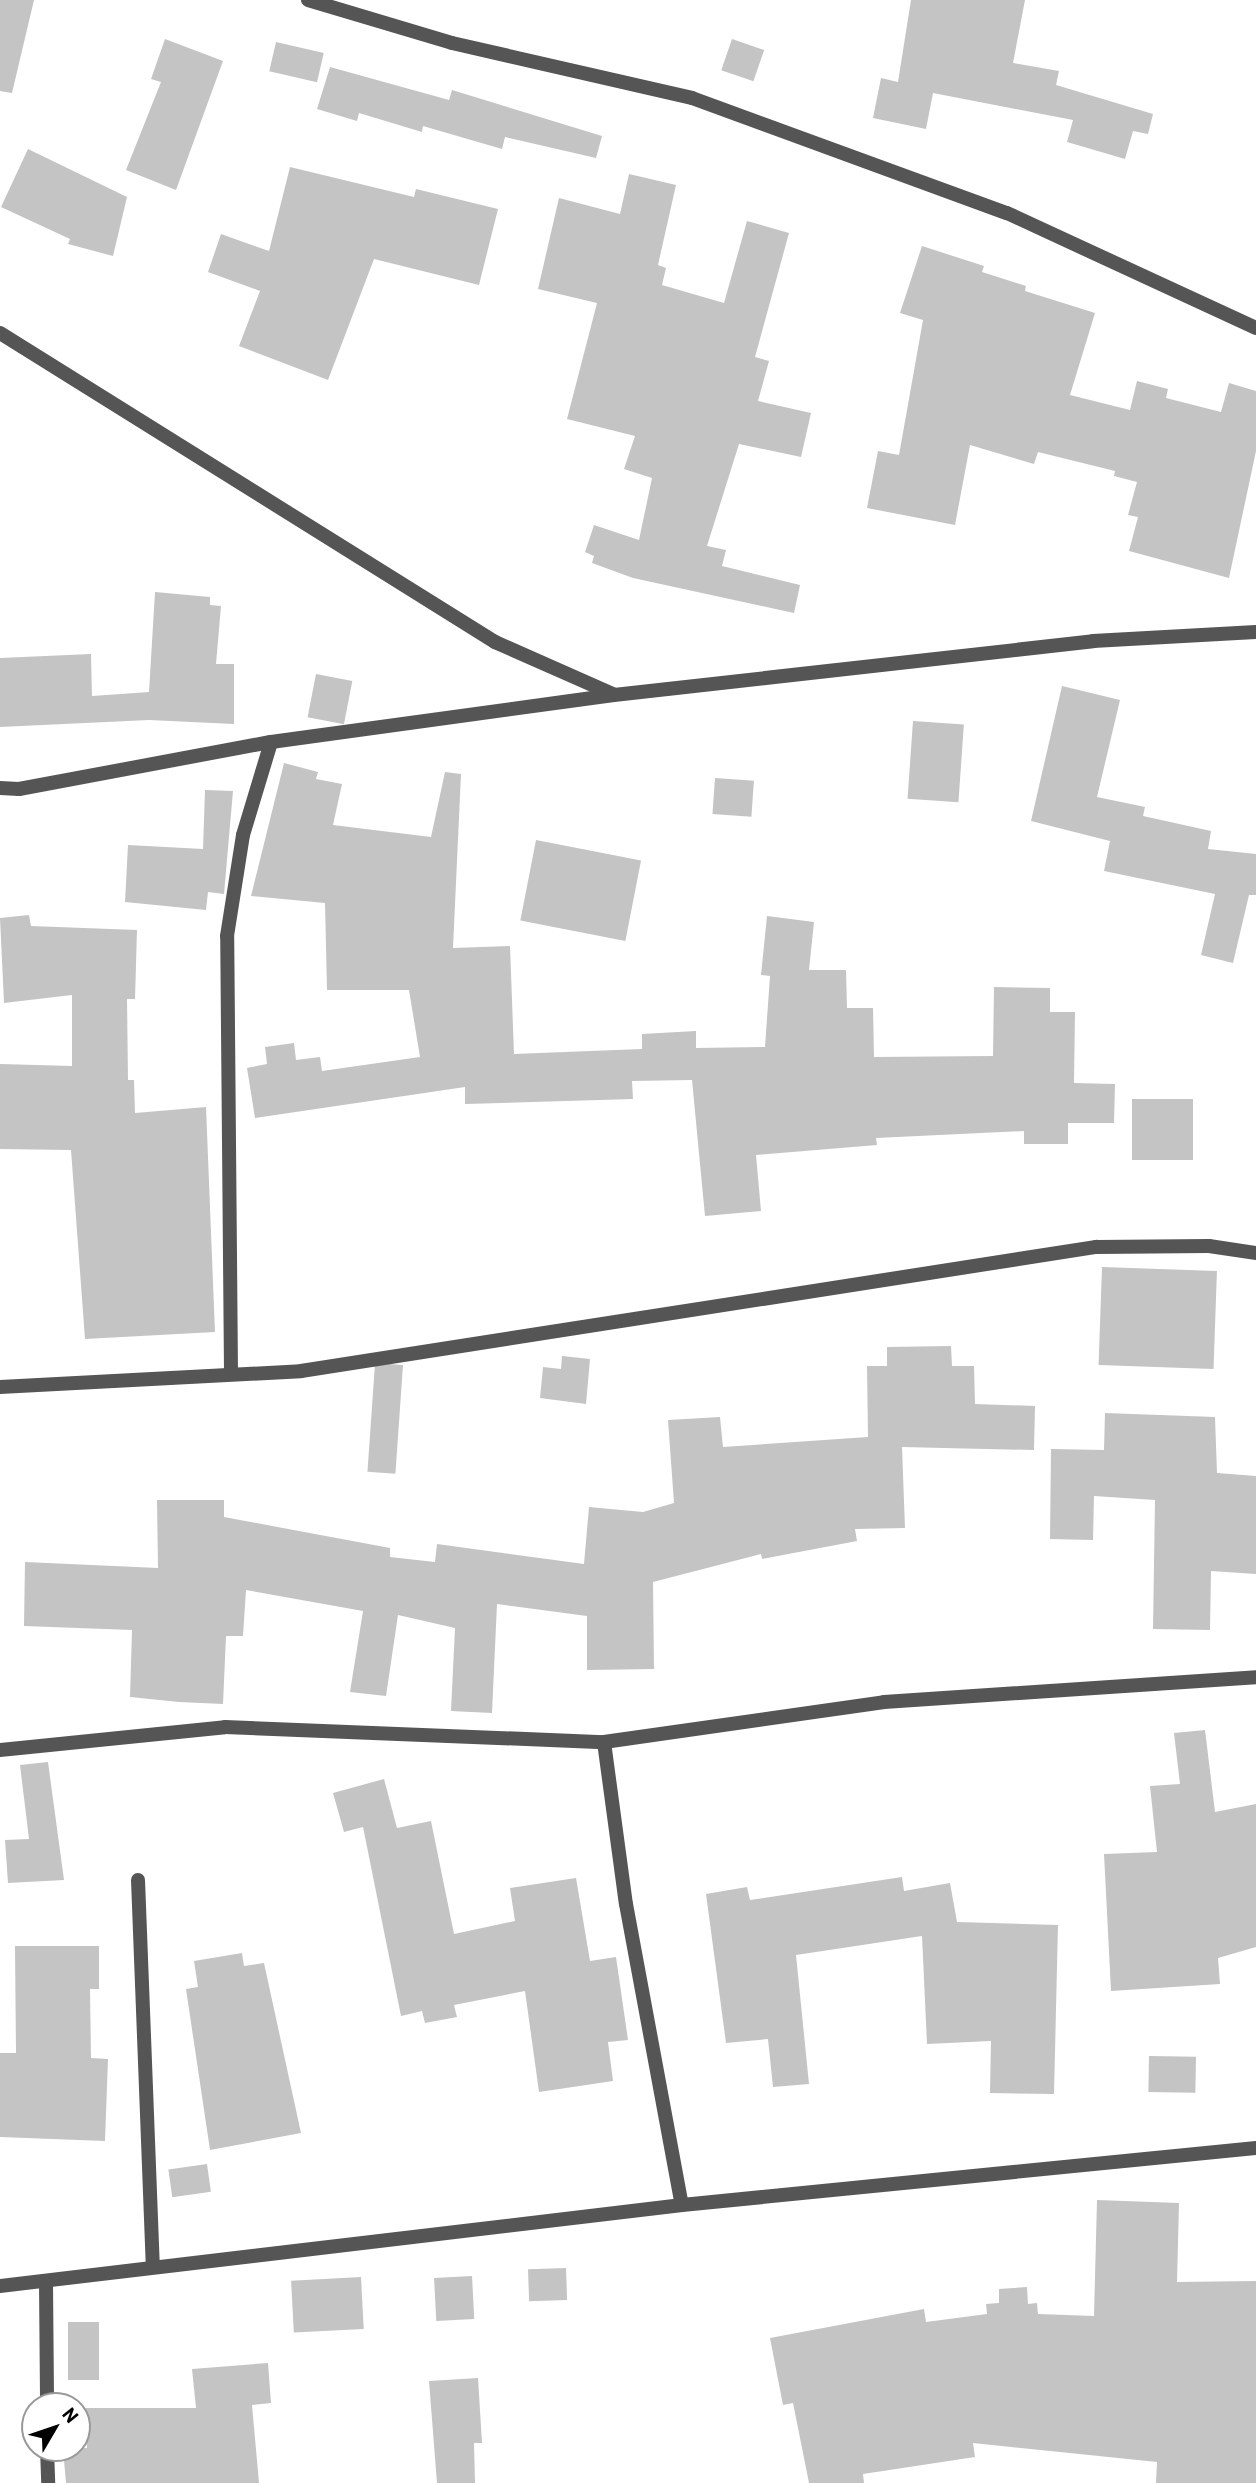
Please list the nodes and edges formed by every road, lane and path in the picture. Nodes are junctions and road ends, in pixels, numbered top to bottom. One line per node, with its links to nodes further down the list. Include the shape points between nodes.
1 (308, 0): 2 (street, via 452,43 692,98 1007,213)
2 (1256, 328)
3 (0, 333): 5 (street, via 483,635)
4 (1256, 632): 5 (street, via 1093,641)
5 (614, 695): 6 (street)
6 (271, 742): 7 (street, via 19,789); 9 (street, via 243,835 227,936)
7 (0, 788)
8 (1256, 1253): 9 (street, via 1209,1245 1096,1247 301,1371)
9 (231, 1372): 10 (street)
10 (0, 1387)
11 (1256, 1677): 12 (street, via 884,1702)
12 (604, 1742): 13 (street, via 225,1727); 16 (street, via 626,1903)
13 (0, 1749)
14 (138, 1880): 17 (street)
15 (1256, 2148): 16 (street)
16 (682, 2205): 17 (street)
17 (153, 2265): 18 (street)
18 (46, 2283): 19 (street); 20 (street)
19 (0, 2286)
20 (47, 2392)
21 (47, 2462): 22 (street)
22 (48, 2483)

